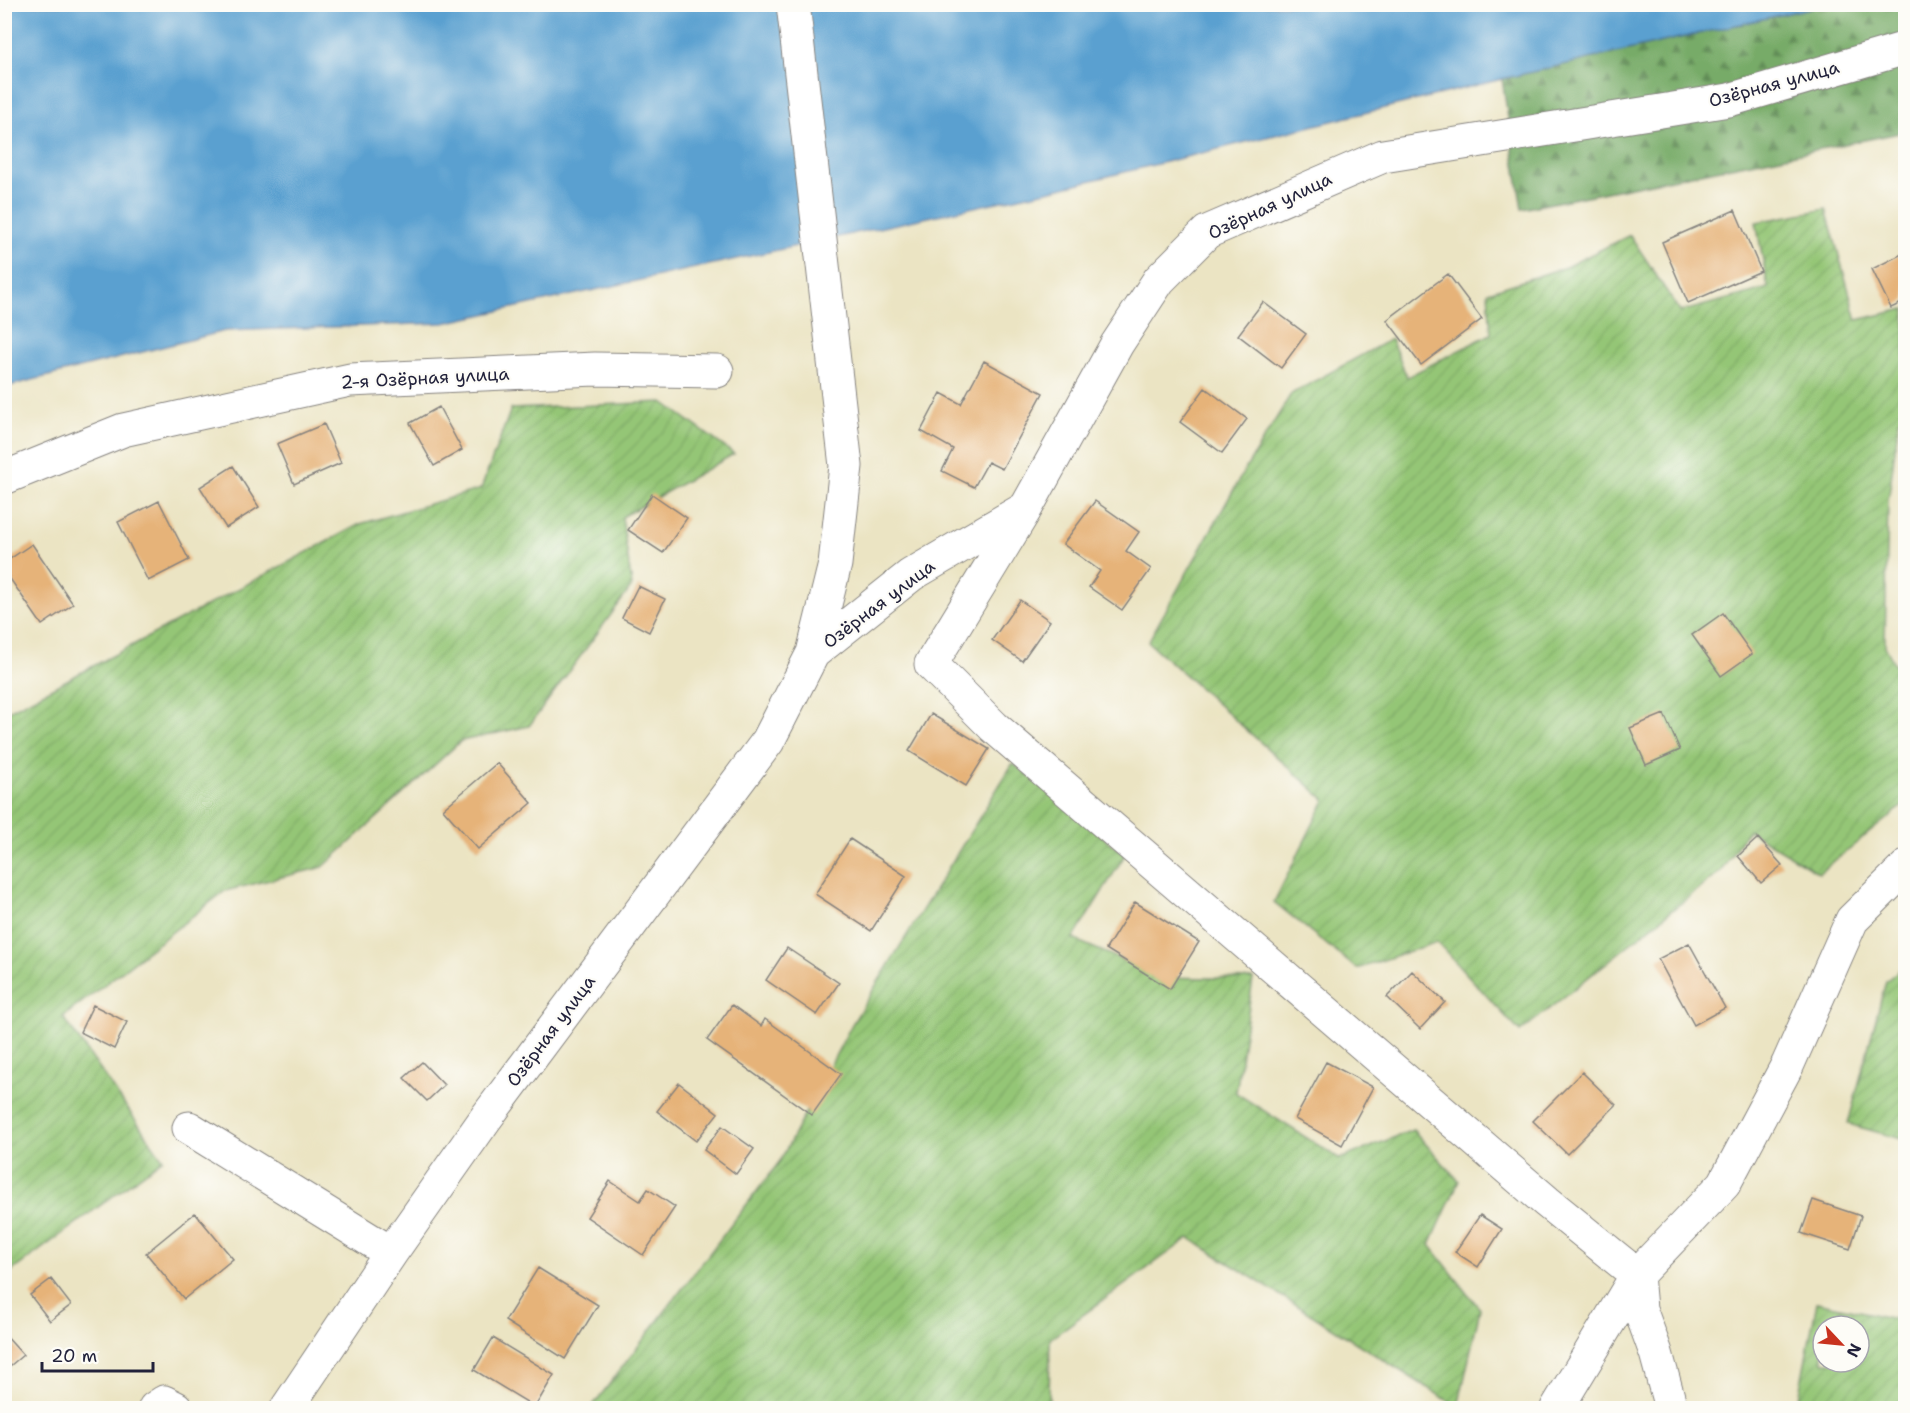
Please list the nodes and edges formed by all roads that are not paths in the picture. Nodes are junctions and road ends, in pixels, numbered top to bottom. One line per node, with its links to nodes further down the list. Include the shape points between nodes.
1 (793, 4): 6 (street, Озёрная улица, via 846,466 835,564)
2 (1905, 48): 5 (street, Озёрная улица, via 1729,100 1383,156 1207,232 1160,280 1117,344)
3 (717, 371): 4 (street, 2-я Озёрная улица, via 595,369 350,380 123,430)
4 (4, 478)
5 (1026, 508): 6 (street, Озёрная улица, via 911,575); 10 (street, via 931,664 1012,742)
6 (813, 653): 9 (street, Озёрная улица, via 768,741 486,1118)
7 (1905, 867): 10 (street, via 1852,921 1788,1064 1724,1184)
8 (189, 1128): 9 (street)
9 (391, 1253): 13 (street, Озёрная улица)
10 (1637, 1275): 14 (street); 15 (street, via 1640,1309)
11 (155, 1408): 12 (street, via 164,1402)
12 (176, 1408)
13 (287, 1408)
14 (1557, 1408)
15 (1671, 1408)

